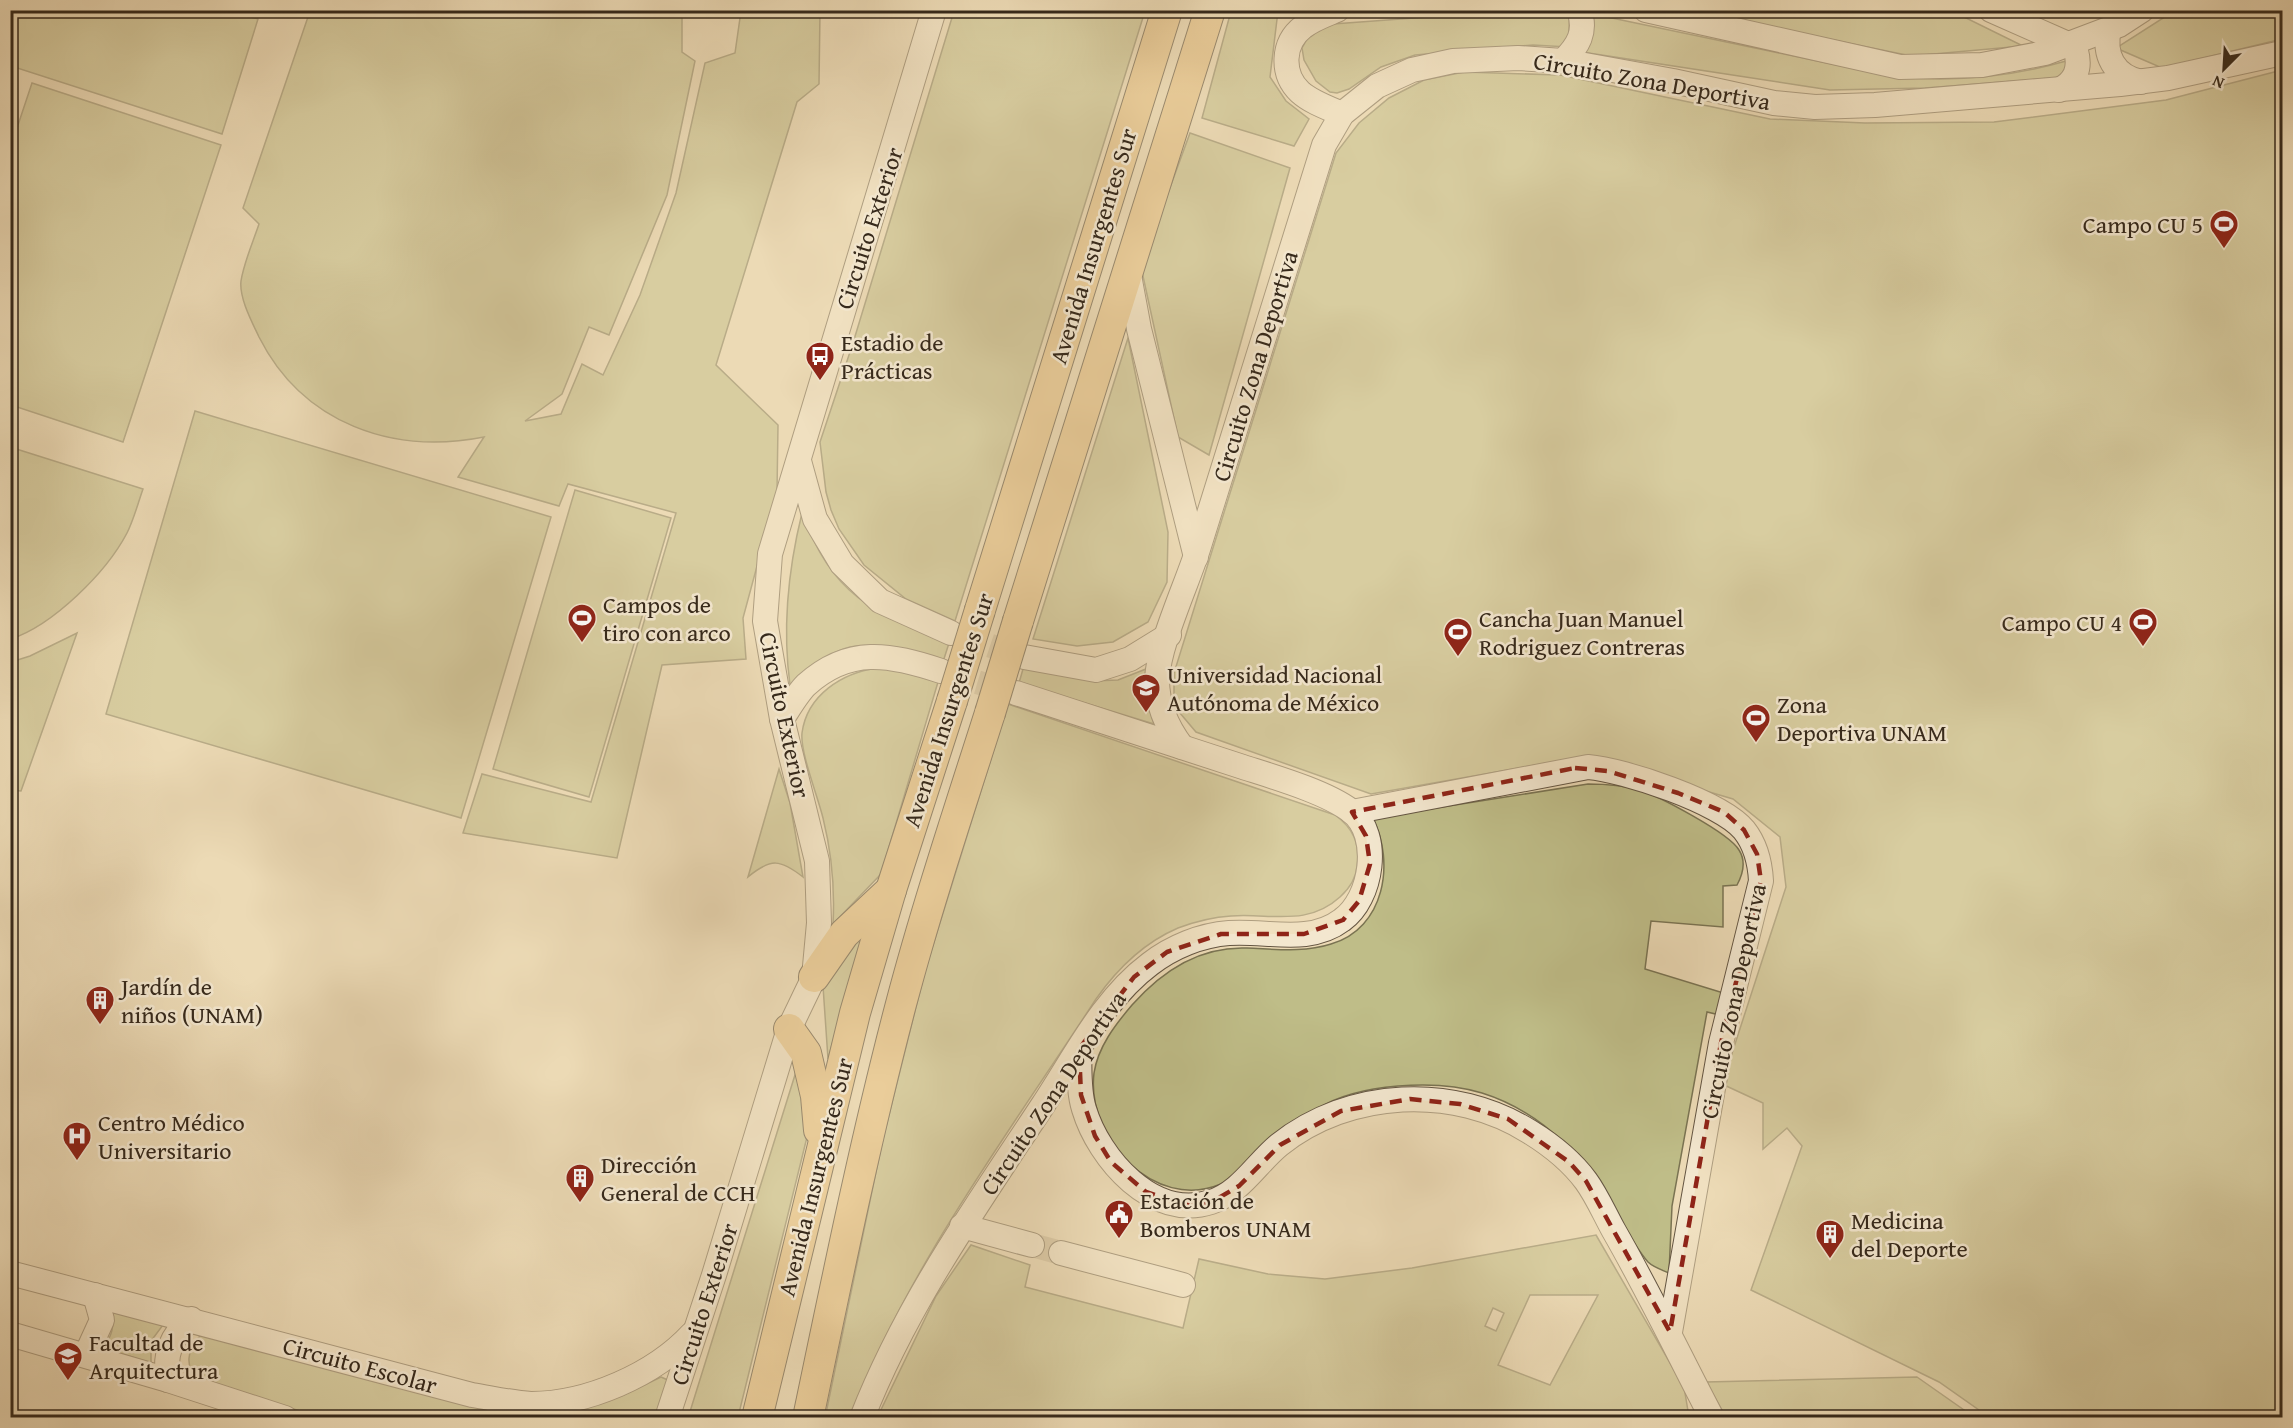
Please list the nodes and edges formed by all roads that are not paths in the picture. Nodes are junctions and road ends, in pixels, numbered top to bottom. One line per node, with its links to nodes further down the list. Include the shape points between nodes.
1 (934, 10): 17 (street, Circuito Exterior)
2 (1167, 10): 27 (main road, Avenida Insurgentes Sur, bridge)
3 (1336, 10): 15 (street, via 1297,32 1286,60 1290,78 1302,94)
4 (1579, 10): 12 (street, via 1583,29 1580,39)
5 (1646, 10): 10 (street, via 1900,67 1983,65)
6 (1990, 10): 10 (street)
7 (2142, 10): 9 (street)
8 (1210, 11): 16 (main road, Avenida Insurgentes Sur)
9 (2109, 29): 10 (street); 13 (street, via 2110,60 2123,75)
10 (2070, 45): 14 (street, via 2078,58 2077,72)
11 (2283, 53): 13 (street, Circuito Zona Deportiva)
12 (1563, 61): 14 (street, Circuito Zona Deportiva, via 1774,103 1815,107); 15 (street, Circuito Zona Deportiva, via 1518,58 1432,64 1377,86)
13 (2141, 82): 14 (street, Circuito Zona Deportiva)
14 (2059, 90)
15 (1342, 114): 18 (street, Circuito Zona Deportiva, via 1324,145)
16 (1128, 270): 18 (street); 49 (main road, Avenida Insurgentes Sur, bridge, via 921,932 844,1240)
17 (799, 461): 19 (street, via 815,519 842,564 880,601); 24 (street, Circuito Exterior, via 770,554 765,621)
18 (1196, 557): 20 (street, Circuito Zona Deportiva)
19 (951, 633)
20 (1169, 635): 21 (street, via 1130,659 1095,670); 25 (street, Circuito Zona Deportiva, via 1159,665 1158,695 1166,723)
21 (1024, 657)
22 (941, 671): 24 (street, via 870,655 837,662 805,686)
23 (1016, 693): 25 (street)
24 (782, 719): 28 (street, Circuito Exterior, via 817,861 819,923)
25 (1182, 747): 26 (street, via 1301,786)
26 (1352, 812): 30 (street, Circuito Zona Deportiva, via 1366,836 1370,864 1359,901 1343,920 1304,934 1221,934 1167,952 1134,977); 41 (street, Circuito Zona Deportiva, via 1588,767 1678,793 1724,812 1751,841 1759,860 1761,881 1721,1043)
27 (891, 890): 28 (main road, via 844,933); 31 (main road, Avenida Insurgentes Sur)
28 (814, 978): 29 (street, Circuito Exterior)
29 (789, 1029): 31 (main road, via 806,1053 816,1096); 39 (street, Circuito Exterior)
30 (1079, 1049): 32 (street, Circuito Zona Deportiva); 41 (street, via 1084,1109 1102,1149 1133,1184 1186,1205 1221,1199 1299,1131 1363,1105 1435,1100 1508,1119 1550,1146 1586,1181)
31 (821, 1147): 48 (main road, Avenida Insurgentes Sur)
32 (962, 1226): 33 (street); 50 (street, Circuito Zona Deportiva, via 896,1344)
33 (1032, 1245)
34 (1061, 1252): 36 (street)
35 (10, 1273): 37 (street, Circuito Escolar)
36 (1183, 1285)
37 (95, 1295): 38 (street, Circuito Escolar); 42 (street, via 102,1320)
38 (191, 1319): 43 (street, via 173,1338 165,1362); 44 (street, Circuito Escolar)
39 (695, 1330): 44 (street, Circuito Escolar, via 674,1353 618,1384); 47 (street, Circuito Exterior)
40 (10, 1334): 42 (street)
41 (1673, 1340): 45 (street)
42 (86, 1355): 43 (street)
43 (168, 1380): 46 (street)
44 (537, 1411)
45 (1709, 1414)
46 (285, 1418)
47 (667, 1418)
48 (757, 1418)
49 (808, 1418)
50 (862, 1418)

